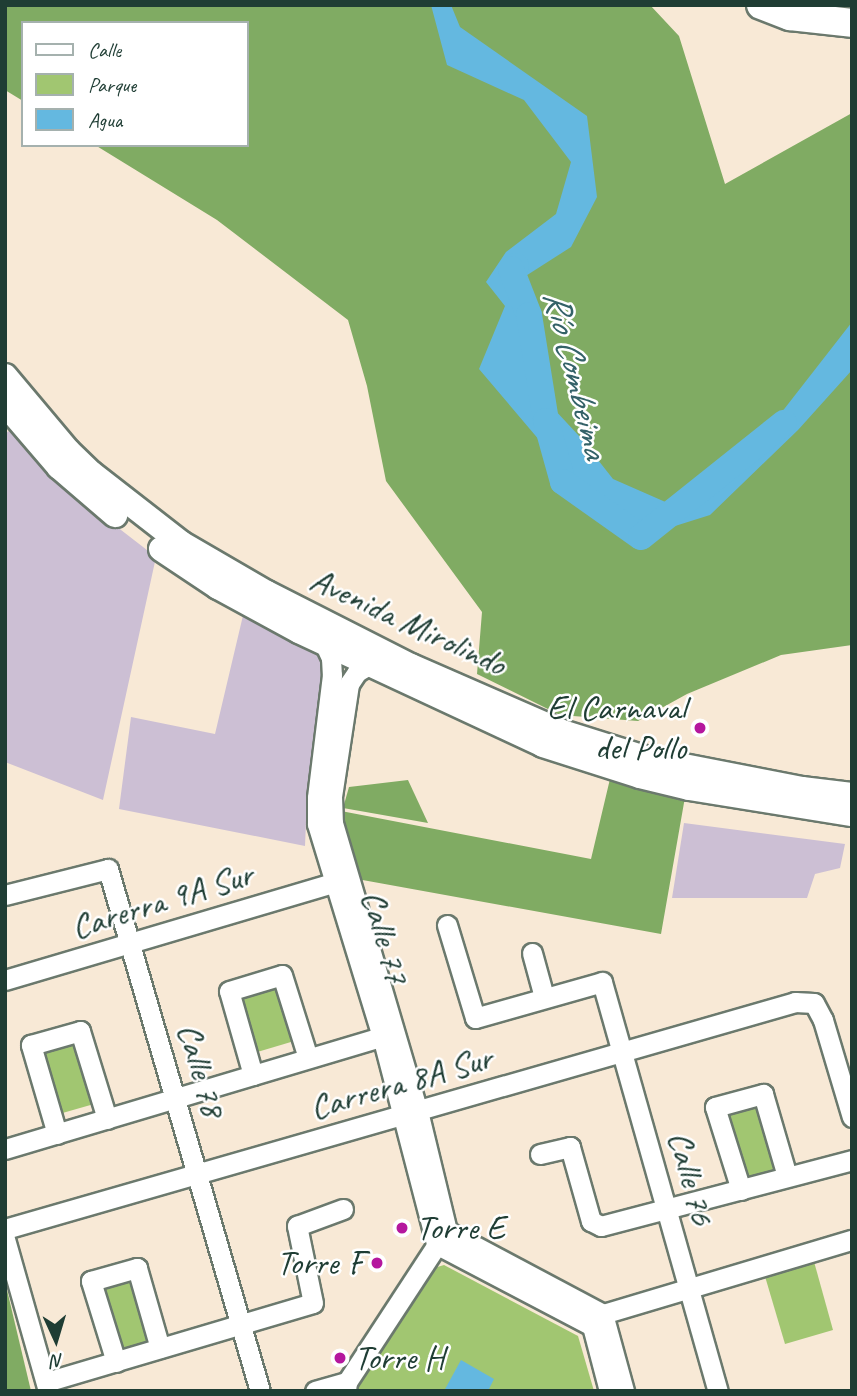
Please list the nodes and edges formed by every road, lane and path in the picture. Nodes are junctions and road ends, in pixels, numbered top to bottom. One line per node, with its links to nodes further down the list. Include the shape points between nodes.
1 (761, 5): 2 (highway, via 790,16)
2 (852, 23)
3 (5, 376): 7 (main road, Avenida Mirolindo, via 68,451 160,528 267,593 411,666 562,732 648,759)
4 (5, 404): 5 (main road, Avenida Mirolindo, via 59,467 143,537 218,587)
5 (326, 645): 6 (main road, Avenida Mirolindo); 9 (street, Calle 77, via 332,675 317,824)
6 (367, 666): 8 (main road, Avenida Mirolindo, via 543,745 630,773); 9 (street, Calle 77, via 349,684 332,796)
7 (852, 795)
8 (852, 814)
9 (338, 871): 12 (street, Carerra 9A Sur); 17 (street, Calle 77)
10 (5, 895): 12 (street, Calle 78, via 108,869)
11 (447, 925): 16 (street, Carrera 8A Sur, via 475,1017)
12 (131, 943): 14 (street, Carerra 9A Sur); 21 (street, Calle 78)
13 (531, 953): 16 (street)
14 (5, 980)
15 (602, 982): 16 (street, Carrera 8A Sur); 18 (street, Calle 76)
16 (544, 997)
17 (388, 1034): 19 (street, Carrera 8A Sur); 22 (street, Calle 77)
18 (622, 1052): 22 (street, Carrera 8A Sur); 23 (street, Carrera 8A Sur, via 795,1002 814,1003); 33 (street, Calle 76)
19 (308, 1058): 20 (street, Carrera 8A Sur); 20 (street, via 282,975 229,991)
20 (253, 1074): 21 (street, Carrera 8A Sur)
21 (177, 1098): 24 (street, Carrera 8A Sur); 29 (street, Calle 78)
22 (411, 1113): 29 (street, Carrera 8A Sur); 35 (street, Calle 77)
23 (852, 1117)
24 (107, 1119): 25 (street, Carrera 8A Sur); 25 (street, via 80,1031 31,1045)
25 (57, 1134): 26 (street, Carrera 8A Sur)
26 (5, 1149)
27 (540, 1154): 33 (street, via 570,1147 592,1221 601,1226)
28 (852, 1160): 30 (street)
29 (198, 1174): 34 (street, Carrera 8A Sur); 40 (street, Calle 78)
30 (787, 1176): 31 (street); 31 (street, via 763,1094 715,1107)
31 (741, 1190): 33 (street)
32 (343, 1209): 40 (street, via 297,1226 313,1303)
33 (667, 1209): 38 (street, Calle 76)
34 (5, 1229)
35 (442, 1237): 39 (street); 44 (street)
36 (5, 1239): 43 (street)
37 (852, 1240): 38 (street)
38 (688, 1288): 39 (street); 49 (street, Calle 76)
39 (597, 1320): 47 (street); 48 (street)
40 (241, 1325): 41 (street); 45 (street, Calle 78)
41 (160, 1348): 42 (street); 42 (street, via 137,1268 92,1281)
42 (116, 1362): 43 (street)
43 (47, 1386)
44 (347, 1386): 46 (street)
45 (260, 1391)
46 (315, 1391)
47 (609, 1391)
48 (625, 1391)
49 (718, 1391)

